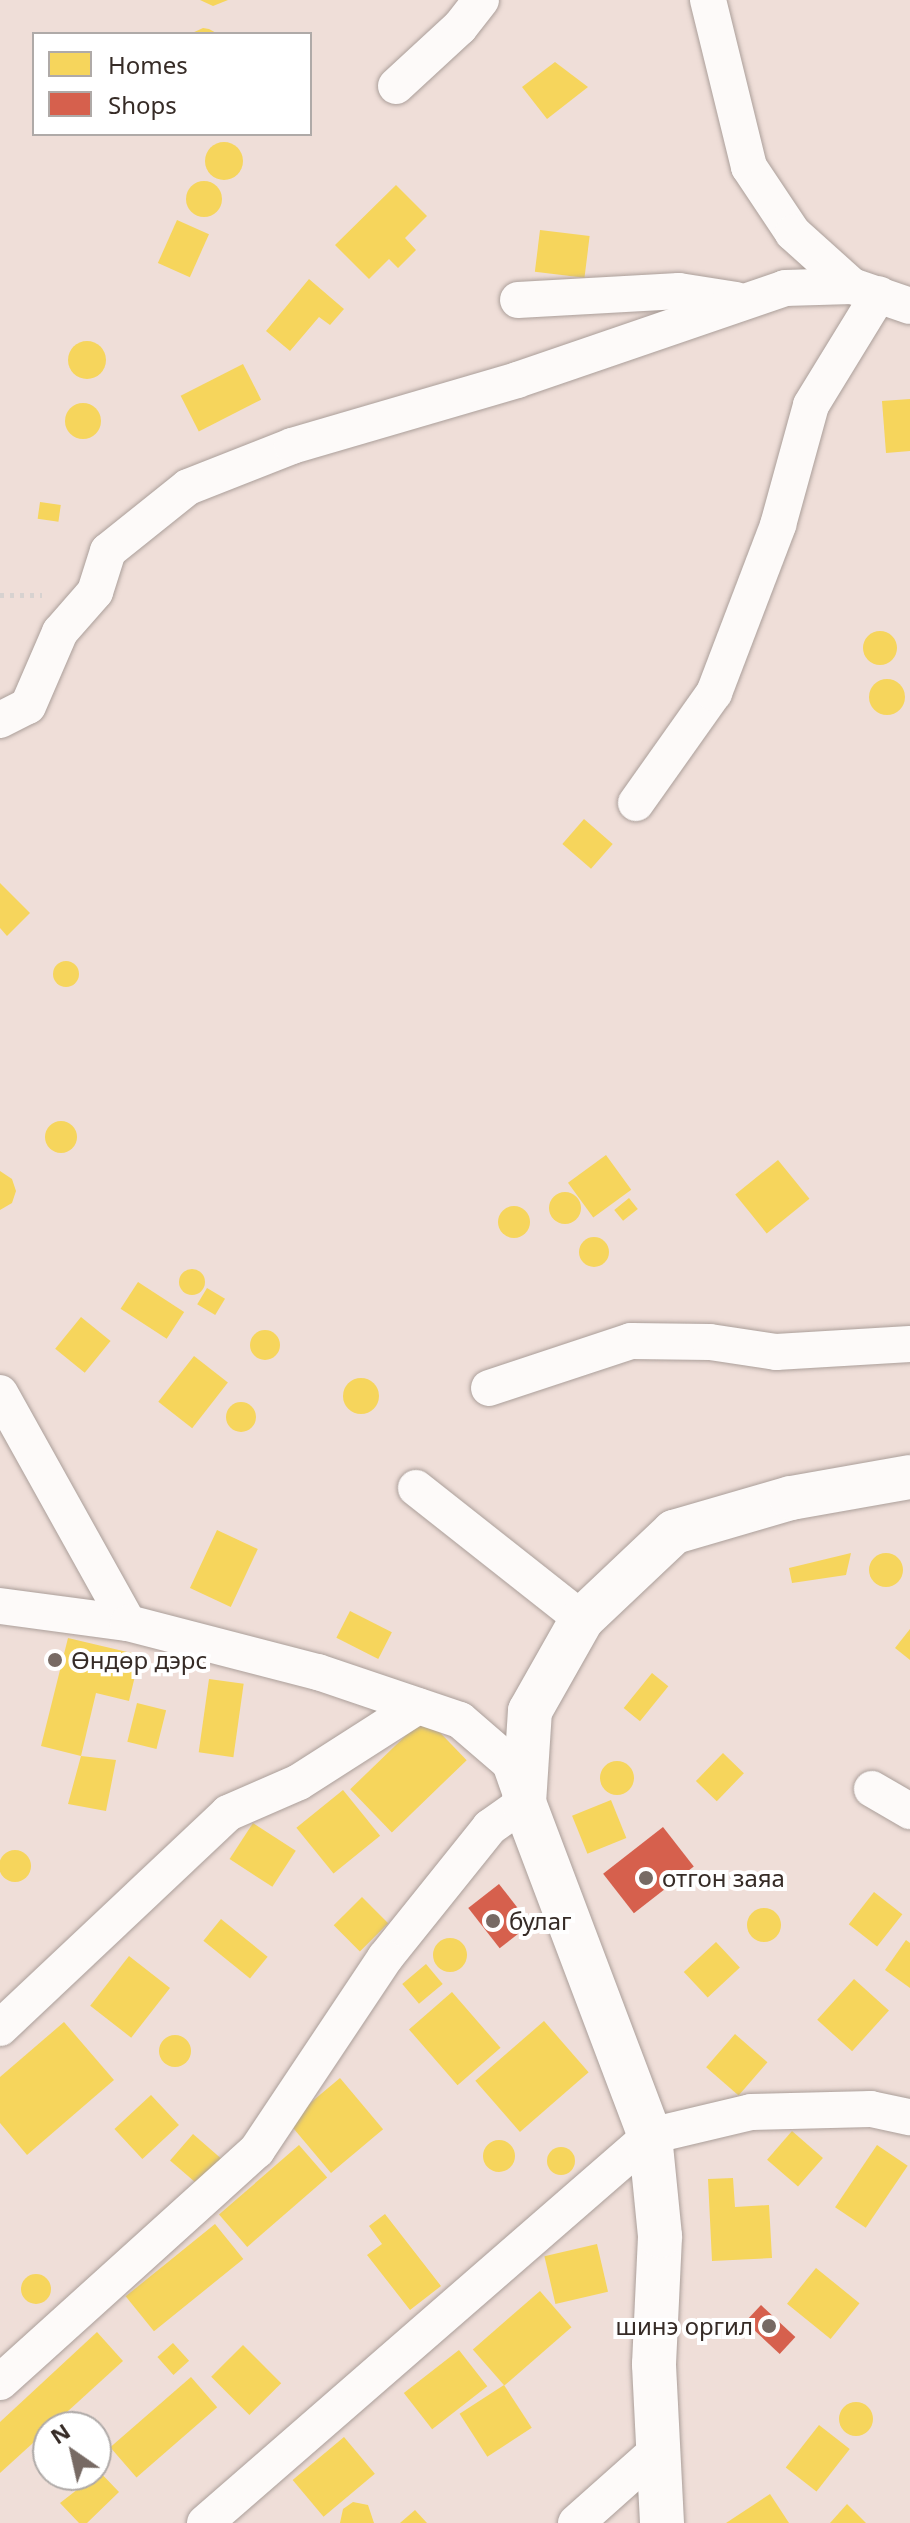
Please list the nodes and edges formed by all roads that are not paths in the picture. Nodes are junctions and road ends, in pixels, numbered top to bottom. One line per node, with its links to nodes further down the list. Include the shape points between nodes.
1 (481, 0): 3 (street, via 460,27)
2 (708, 0): 4 (street, via 749,167 793,233)
3 (396, 86)
4 (880, 295): 6 (street, via 785,288); 8 (street, via 811,405 778,525 714,693)
5 (518, 300): 6 (street, via 679,291)
6 (737, 301): 7 (street, via 517,380 292,446 188,487 108,551 95,592 60,632 28,706)
7 (0, 720)
8 (636, 803)
9 (910, 1344): 10 (street, via 776,1352 710,1342 631,1341)
10 (489, 1388)
11 (0, 1393): 16 (street)
12 (910, 1477): 15 (main road, via 791,1498 674,1532)
13 (416, 1488): 15 (street)
14 (0, 1606): 16 (street)
15 (582, 1619): 19 (main road, via 530,1711)
16 (128, 1623): 17 (street, via 318,1672)
17 (418, 1706): 19 (street, via 460,1720 510,1763); 21 (street, via 299,1782 228,1813)
18 (872, 1789): 20 (street)
19 (524, 1803): 23 (main road); 24 (street, via 490,1827 385,1958 257,2150)
20 (910, 1811)
21 (0, 2028)
22 (910, 2117): 23 (street, via 871,2109 751,2112)
23 (650, 2136): 25 (main road, via 660,2236 654,2364); 26 (street)
24 (0, 2382)
25 (658, 2450): 27 (street); 28 (main road)
26 (205, 2523)
27 (576, 2523)
28 (662, 2523)

